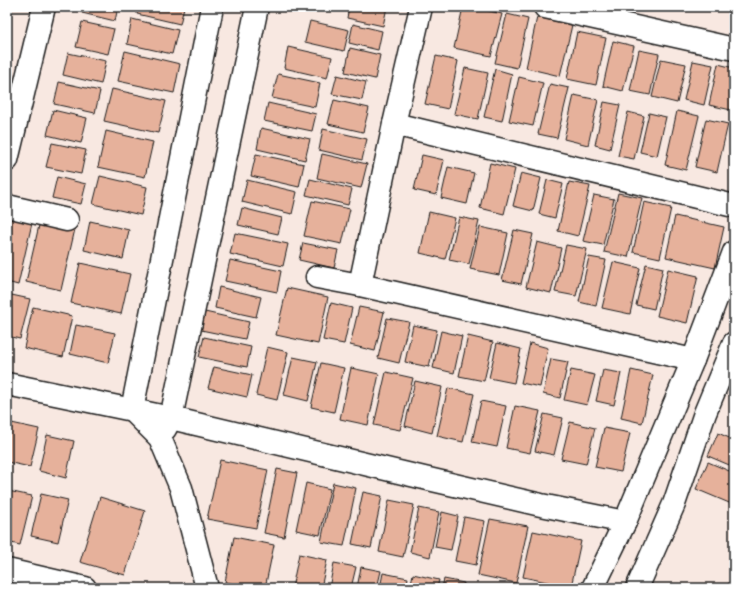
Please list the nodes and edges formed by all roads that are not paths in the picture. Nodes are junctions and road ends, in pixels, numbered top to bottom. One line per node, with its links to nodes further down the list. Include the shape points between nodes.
1 (44, 7): 8 (street)
2 (212, 7): 18 (street)
3 (257, 7): 19 (street)
4 (421, 7): 7 (street)
5 (545, 7): 6 (street)
6 (734, 49)
7 (394, 124): 10 (street); 14 (street)
8 (7, 160)
9 (7, 206): 11 (street)
10 (734, 206)
11 (67, 220)
12 (734, 252): 16 (street)
13 (317, 278): 14 (street)
14 (360, 284): 16 (street)
15 (734, 343): 26 (street, via 705,414 674,504)
16 (692, 360): 21 (street)
17 (7, 384): 18 (street)
18 (132, 410): 19 (street); 20 (street)
19 (171, 418): 20 (street); 21 (street, via 541,505)
20 (160, 438): 24 (street, via 181,488)
21 (625, 522): 25 (street)
22 (7, 570): 23 (street)
23 (85, 588)
24 (207, 588)
25 (593, 588)
26 (637, 588)

